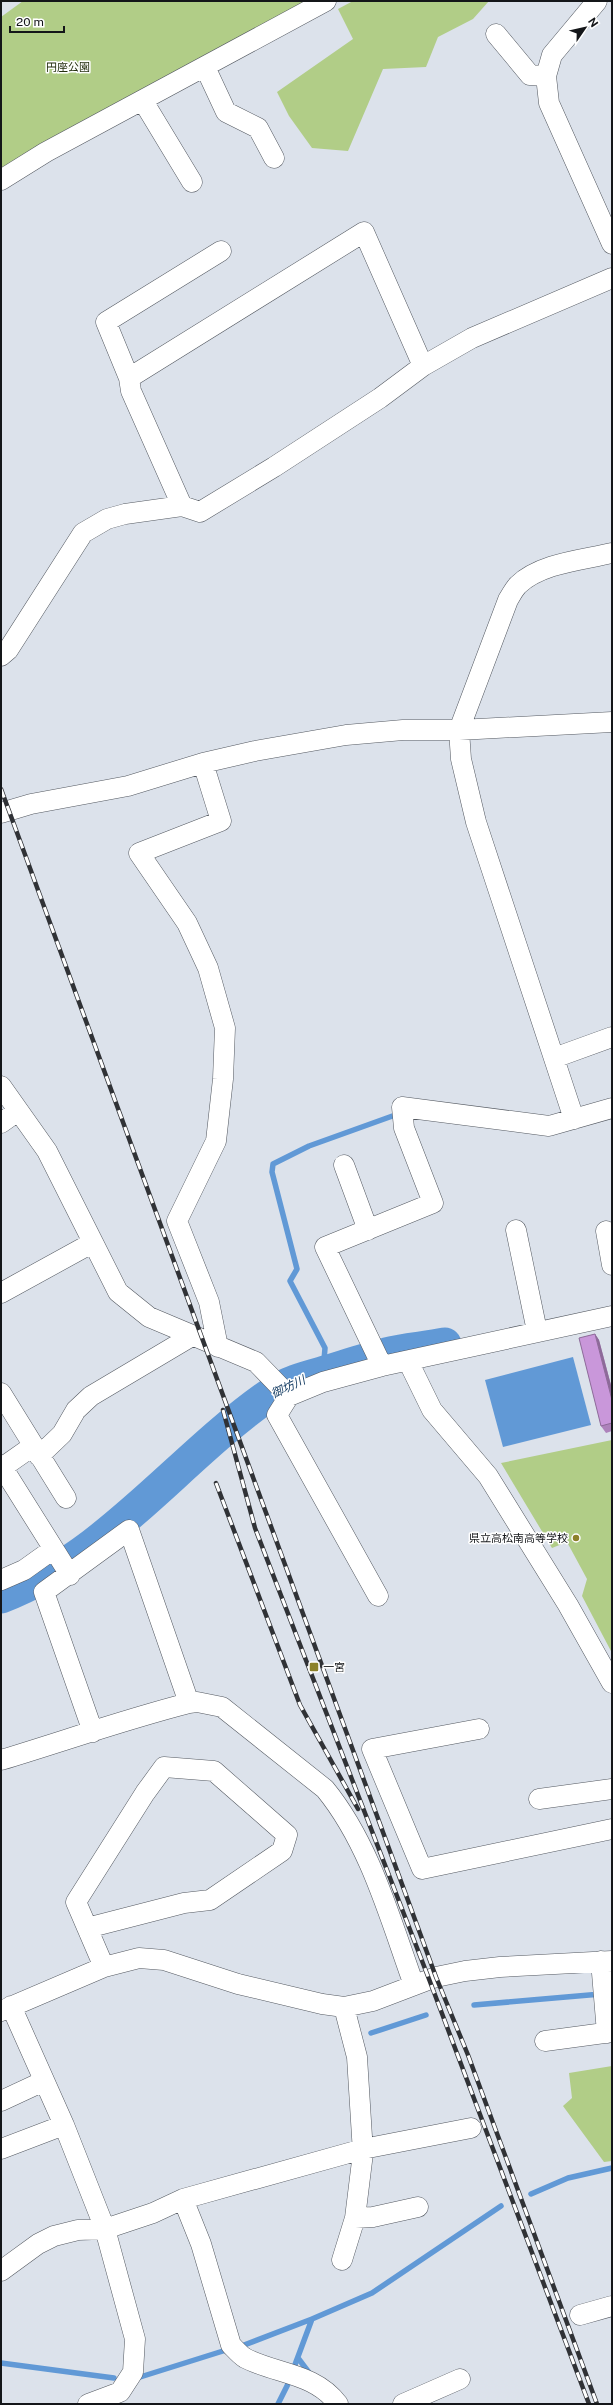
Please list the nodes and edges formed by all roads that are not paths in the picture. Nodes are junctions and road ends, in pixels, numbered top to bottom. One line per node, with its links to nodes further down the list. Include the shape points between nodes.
1 (326, 1): 4 (street)
2 (597, 1): 5 (street, via 552,55)
3 (496, 34): 5 (street, via 530,74)
4 (205, 67): 6 (street); 7 (street, via 226,112 258,128)
5 (546, 76): 10 (street, via 549,103)
6 (143, 101): 8 (street, via 46,152); 9 (street)
7 (274, 158)
8 (1, 180)
9 (192, 182)
10 (612, 244)
11 (221, 251): 14 (street, via 106,322)
12 (612, 278): 13 (street, via 472,338)
13 (423, 366): 14 (street, via 364,232); 15 (street, via 301,450 200,512)
14 (129, 378): 15 (street, via 131,392)
15 (182, 506): 17 (street, via 125,514 107,519 83,533 8,650)
16 (612, 553): 19 (street, via 555,566 532,575 518,585 508,600)
17 (1, 656)
18 (612, 722): 19 (street)
19 (459, 730): 20 (street, via 403,730 346,735); 23 (street, via 461,759 476,822)
20 (203, 763): 21 (street, via 128,786 32,804); 39 (street, via 220,821 139,853 187,922 208,968 225,1028 223,1079 216,1141 177,1221 209,1302)
21 (1, 813)
22 (612, 1037): 23 (street)
23 (554, 1058): 27 (street)
24 (1, 1086): 26 (street)
25 (612, 1108): 27 (street)
26 (18, 1111): 28 (street); 33 (street, via 47,1151)
27 (574, 1119): 30 (street, via 549,1126 402,1107 404,1128 433,1203)
28 (1, 1123)
29 (344, 1165): 30 (street)
30 (368, 1230): 40 (street, via 325,1248)
31 (516, 1230): 37 (street)
32 (606, 1231): 34 (street)
33 (92, 1243): 35 (street); 38 (street, via 118,1292 149,1317)
34 (612, 1265)
35 (1, 1293)
36 (612, 1316): 37 (street)
37 (536, 1325): 41 (street)
38 (192, 1336): 39 (street); 44 (street, via 91,1396 76,1410 62,1434)
39 (218, 1347): 42 (street, via 256,1362)
40 (378, 1359): 41 (street); 42 (street, via 323,1382)
41 (408, 1361): 51 (street, via 432,1410 492,1482 568,1605)
42 (285, 1392): 50 (street, via 277,1415)
43 (1, 1393): 44 (street)
44 (36, 1451): 45 (street); 46 (street)
45 (2, 1466): 47 (street)
46 (66, 1498)
47 (54, 1553): 48 (street); 49 (street)
48 (70, 1575): 52 (street, via 129,1530); 54 (street, via 44,1592)
49 (1, 1580)
50 (378, 1596)
51 (612, 1683)
52 (189, 1703): 54 (street, via 138,1716); 62 (street, via 222,1707 325,1788 338,1805 363,1853)
53 (479, 1729): 58 (street, via 372,1749 422,1870)
54 (93, 1732): 55 (street)
55 (1, 1760)
56 (612, 1789): 57 (street)
57 (539, 1799)
58 (612, 1829)
59 (87, 1928): 59 (street, via 76,1902 164,1767 214,1771 287,1835 282,1851 210,1900 184,1903); 61 (street)
60 (606, 1961): 62 (street, via 466,1971 436,1977); 65 (street)
61 (104, 1967): 63 (street, via 139,1958 164,1960 238,1984); 64 (street)
62 (414, 1985): 63 (street, via 373,2001)
63 (344, 2007): 72 (street, via 357,2057)
64 (6, 2009): 67 (street)
65 (609, 2032): 66 (street)
66 (545, 2041)
67 (44, 2081): 68 (street); 69 (street)
68 (1, 2101)
69 (64, 2125): 71 (street); 76 (street)
70 (472, 2128): 72 (street)
71 (1, 2149)
72 (363, 2149): 73 (street); 75 (street)
73 (183, 2199): 76 (street, via 153,2213); 83 (street, via 201,2244 231,2345 244,2357 312,2382 331,2394)
74 (418, 2206): 75 (street)
75 (355, 2218): 77 (street)
76 (105, 2229): 78 (street, via 78,2230 54,2236 38,2244); 82 (street, via 135,2339 133,2372 120,2392)
77 (342, 2260)
78 (1, 2271)
79 (612, 2306): 80 (street)
80 (580, 2315)
81 (460, 2379): 84 (street)
82 (88, 2404)
83 (338, 2404)
84 (403, 2404)

